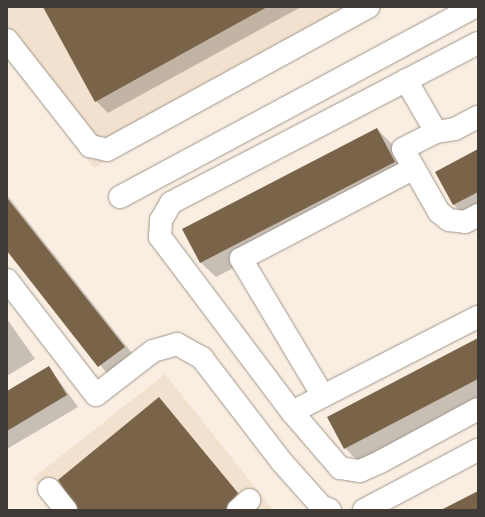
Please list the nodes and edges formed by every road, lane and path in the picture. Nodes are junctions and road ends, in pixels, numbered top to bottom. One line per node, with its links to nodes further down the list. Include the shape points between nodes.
1 (368, 7): 3 (street, via 107,150 90,146)
2 (474, 7): 9 (street)
3 (7, 40)
4 (478, 43): 5 (street)
5 (406, 80): 7 (street); 15 (street, via 171,203 161,220 160,237)
6 (478, 117): 7 (street, via 455,129)
7 (436, 132): 8 (street, via 404,149)
8 (414, 168): 10 (street, via 439,212 450,220 465,222); 13 (street, via 241,259)
9 (120, 197)
10 (478, 215)
11 (7, 280): 19 (street, via 96,395 153,351 177,344 202,358 281,460 321,506)
12 (478, 317): 13 (street)
13 (323, 396): 15 (street)
14 (478, 409): 15 (street, via 360,471 340,468 327,457)
15 (292, 412)
16 (478, 450): 20 (street)
17 (49, 489): 18 (street)
18 (66, 510)
19 (330, 510)
20 (364, 510)

